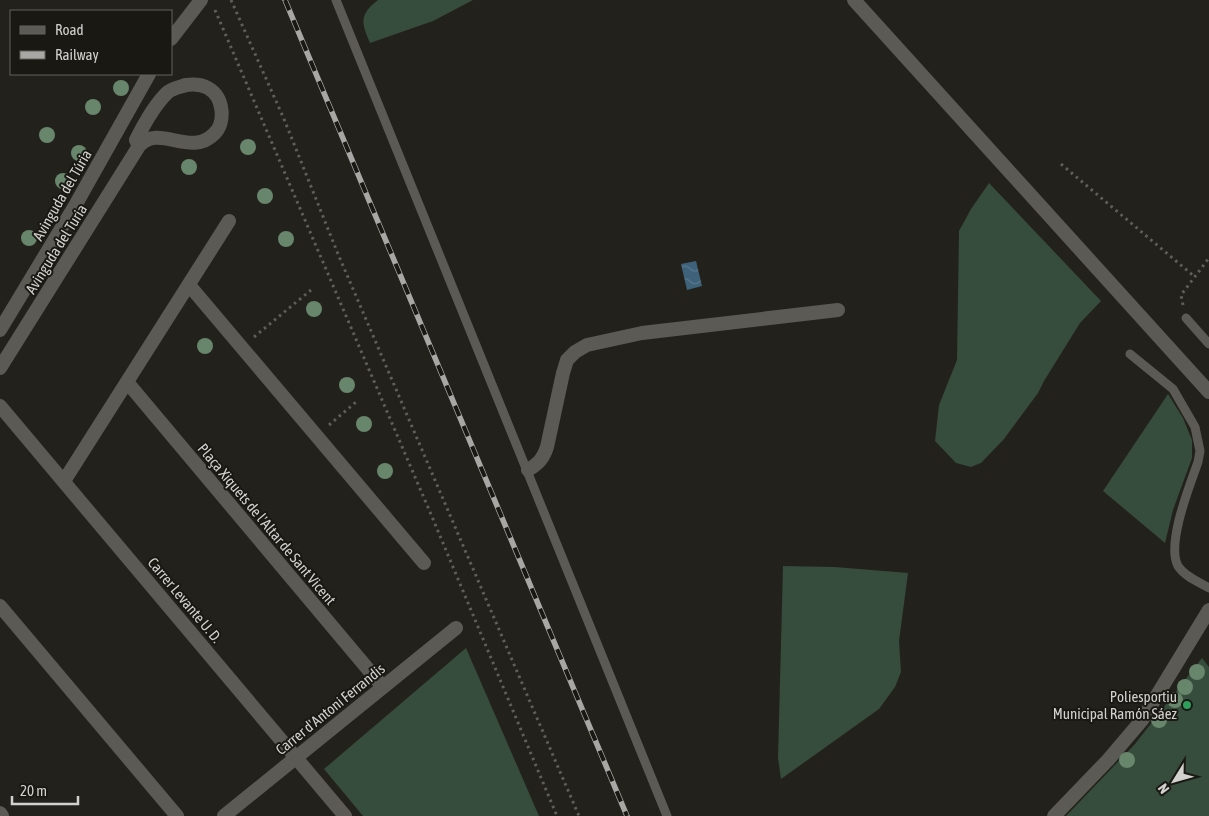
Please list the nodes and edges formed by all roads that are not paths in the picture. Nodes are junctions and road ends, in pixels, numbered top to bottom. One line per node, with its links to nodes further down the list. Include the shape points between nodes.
1 (336, 0): 18 (lane)
2 (854, 0): 16 (street)
3 (207, 2): 4 (street)
4 (172, 38)
5 (148, 75): 11 (street, Avinguda del Túria)
6 (139, 146): 6 (street, Avinguda del Turia, via 153,138 188,144 205,141 220,126 222,117 216,95 202,85 192,84 170,90 136,140); 14 (street, Avinguda del Turia)
7 (229, 221): 8 (street)
8 (189, 284): 15 (street); 20 (street)
9 (838, 310): 18 (street, via 642,334 588,345 567,360 547,448 538,464)
10 (1186, 318): 12 (lane)
11 (0, 330)
12 (1209, 344)
13 (1130, 354): 21 (lane, via 1173,389 1195,427 1200,451 1177,527 1173,553 1178,567)
14 (0, 368)
15 (127, 382): 19 (street); 25 (street, Plaça Xiquets de l'Altar de Sant Vicent)
16 (1209, 392)
17 (0, 406): 19 (street, Carrer Levante U. D.)
18 (528, 470): 30 (lane)
19 (64, 481): 26 (street, Carrer Levante U. D.)
20 (424, 563)
21 (1209, 588)
22 (0, 606): 27 (street)
23 (1209, 610): 31 (street, via 1142,720)
24 (456, 628): 25 (street, Carrer d'Antoni Ferrandis)
25 (383, 686): 26 (street, Carrer d'Antoni Ferrandis)
26 (296, 758): 28 (street, Carrer d'Antoni Ferrandis); 29 (street, Carrer Levante U. D.)
27 (177, 816)
28 (224, 816)
29 (345, 816)
30 (667, 816)
31 (1054, 816)

